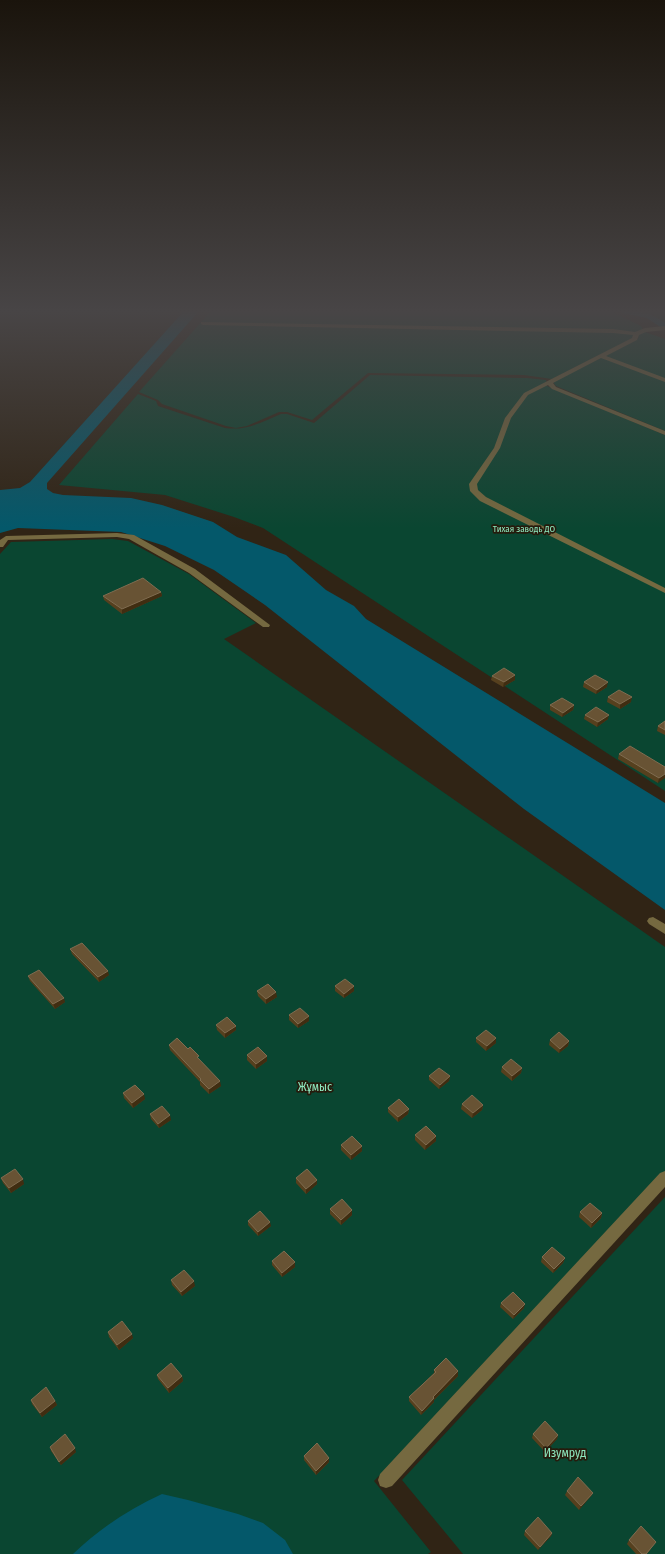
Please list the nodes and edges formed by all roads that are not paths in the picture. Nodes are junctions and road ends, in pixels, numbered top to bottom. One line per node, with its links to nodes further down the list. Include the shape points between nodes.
1 (545, 384): 5 (street, via 526,394 508,418 497,448 473,484 474,491 483,499)
2 (550, 384): 3 (street, via 554,388)
3 (665, 433)
4 (0, 545): 6 (street, via 6,538 117,535 131,538 192,571)
5 (665, 592)
6 (266, 625)
7 (654, 921): 8 (street)
8 (665, 930)
9 (665, 1177): 10 (street)
10 (386, 1480)

